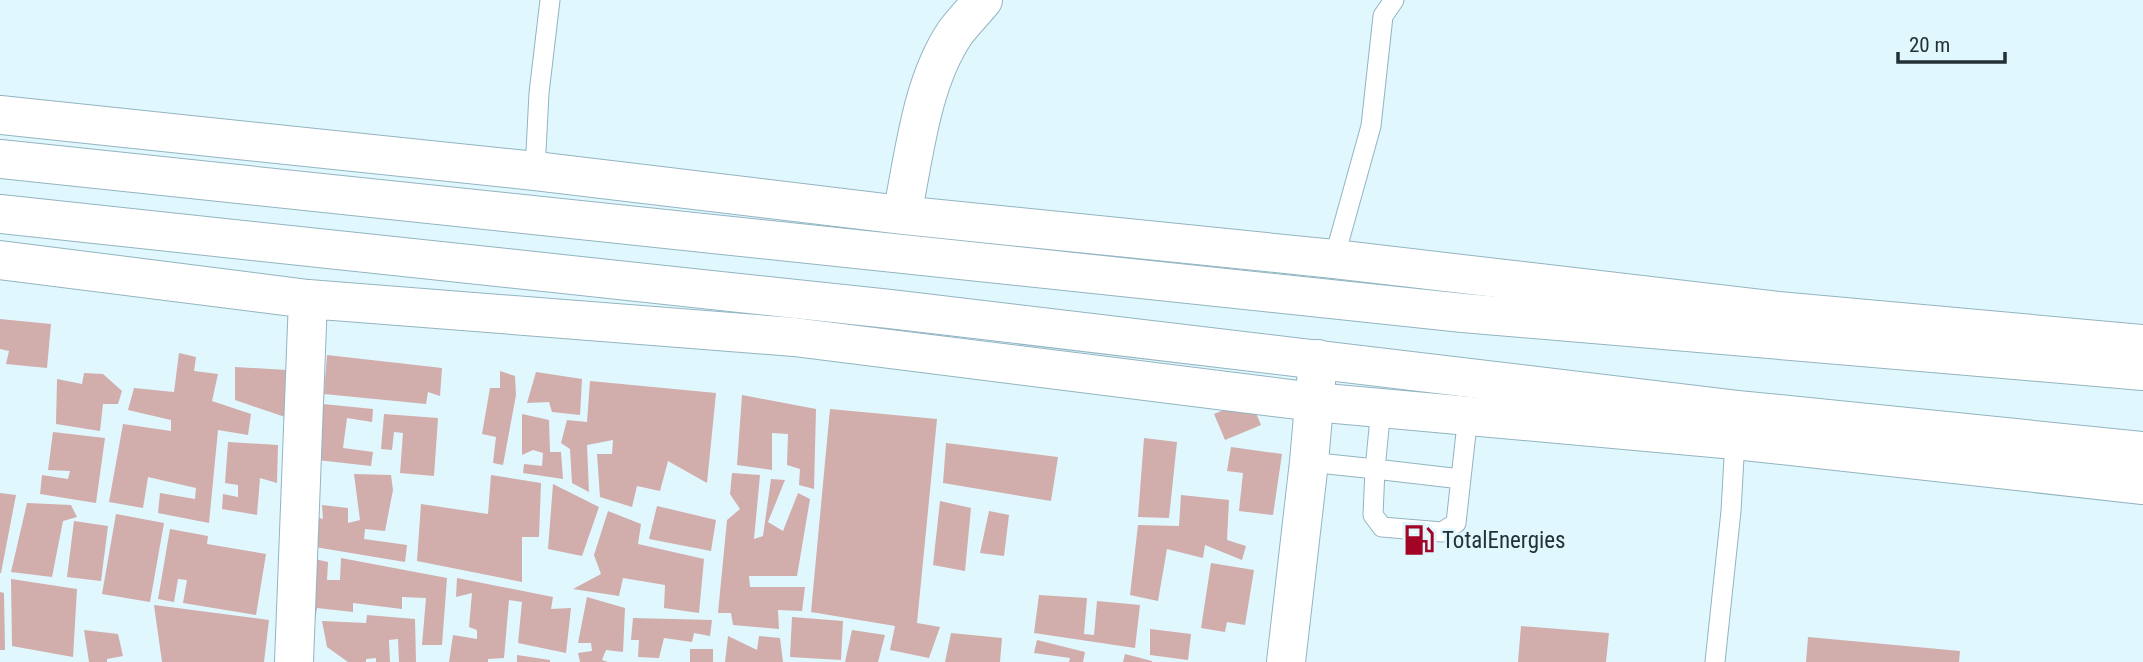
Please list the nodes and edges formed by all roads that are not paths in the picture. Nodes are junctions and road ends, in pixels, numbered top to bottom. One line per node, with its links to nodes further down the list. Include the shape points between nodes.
1 (550, 0): 6 (lane)
2 (983, 0): 8 (main road, via 954,34 935,73)
3 (1394, 0): 10 (lane, via 1383,16 1371,126)
4 (0, 115): 6 (main road)
5 (0, 159): 9 (main road)
6 (535, 172): 8 (main road)
7 (0, 214): 13 (main road)
8 (902, 215): 10 (main road)
9 (896, 253): 13 (main road); 16 (main road, via 1463,313)
10 (1334, 259): 14 (main road, via 1777,311)
11 (0, 260): 12 (main road)
12 (308, 299): 17 (main road, via 794,337); 26 (main road)
13 (890, 309): 15 (main road)
14 (2143, 344)
15 (1318, 359): 17 (main road); 21 (main road, via 1739,410)
16 (2143, 371)
17 (1314, 402): 18 (main road); 22 (main road)
18 (1381, 408): 19 (main road); 23 (lane)
19 (1468, 415): 20 (main road); 24 (lane)
20 (1735, 440): 25 (main road); 28 (lane)
21 (2143, 451)
22 (1309, 462): 23 (lane); 27 (main road)
23 (1374, 469): 24 (lane); 24 (lane, via 1373,515 1382,527 1442,532 1456,523)
24 (1461, 480)
25 (2143, 485)
26 (294, 662)
27 (1286, 662)
28 (1716, 662)

